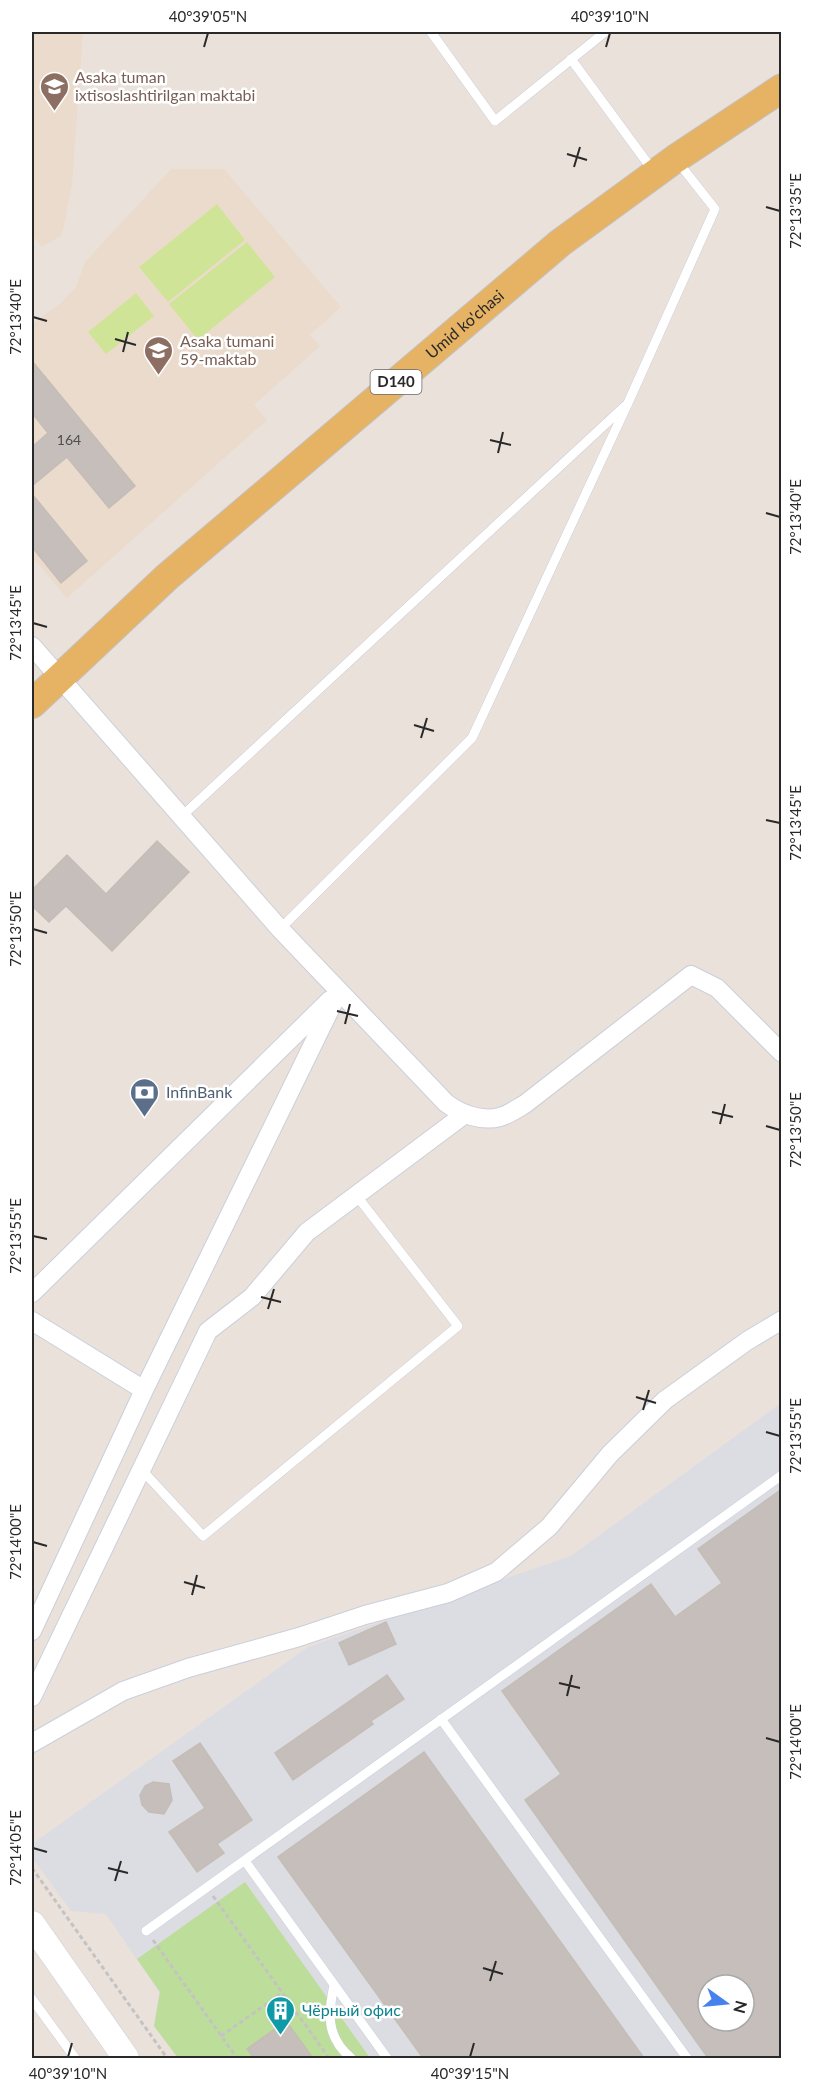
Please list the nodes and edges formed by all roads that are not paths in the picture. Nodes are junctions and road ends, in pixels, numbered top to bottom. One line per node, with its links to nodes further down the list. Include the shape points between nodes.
1 (431, 32): 3 (lane, via 495,121)
2 (605, 32): 3 (lane)
3 (571, 59): 5 (lane)
4 (782, 88): 5 (main road, Umid ko'chasi / D140)
5 (665, 166): 6 (lane, via 715,209); 8 (main road, Umid ko'chasi / D140, via 542,258 167,577)
6 (628, 403): 10 (lane); 11 (lane, via 472,738)
7 (32, 646): 8 (street)
8 (58, 678): 9 (main road, Umid ko'chasi / D140); 10 (street)
9 (32, 704)
10 (182, 816): 11 (street)
11 (280, 929): 12 (street)
12 (339, 991): 14 (street, via 446,1103); 16 (street); 19 (street)
13 (782, 1053): 14 (street, via 717,988 691,975 525,1104 500,1117)
14 (465, 1114): 15 (street)
15 (356, 1195): 20 (street, via 307,1232 252,1297 208,1331); 20 (lane, via 458,1326 203,1536)
16 (32, 1293)
17 (782, 1320): 25 (street, via 665,1400 610,1454 549,1527 496,1572 448,1593 188,1668 123,1691)
18 (32, 1321): 19 (street)
19 (144, 1390): 22 (street)
20 (141, 1469): 23 (street)
21 (782, 1475): 24 (lane)
22 (32, 1631)
23 (32, 1697)
24 (441, 1719): 26 (lane); 35 (lane)
25 (32, 1743)
26 (245, 1861): 28 (lane); 29 (lane)
27 (32, 1924): 32 (main road)
28 (146, 1930)
29 (334, 1984): 33 (lane, via 329,2009 332,2031); 34 (lane)
30 (32, 1999): 31 (lane)
31 (75, 2058)
32 (126, 2058)
33 (351, 2058)
34 (387, 2058)
35 (687, 2058)

